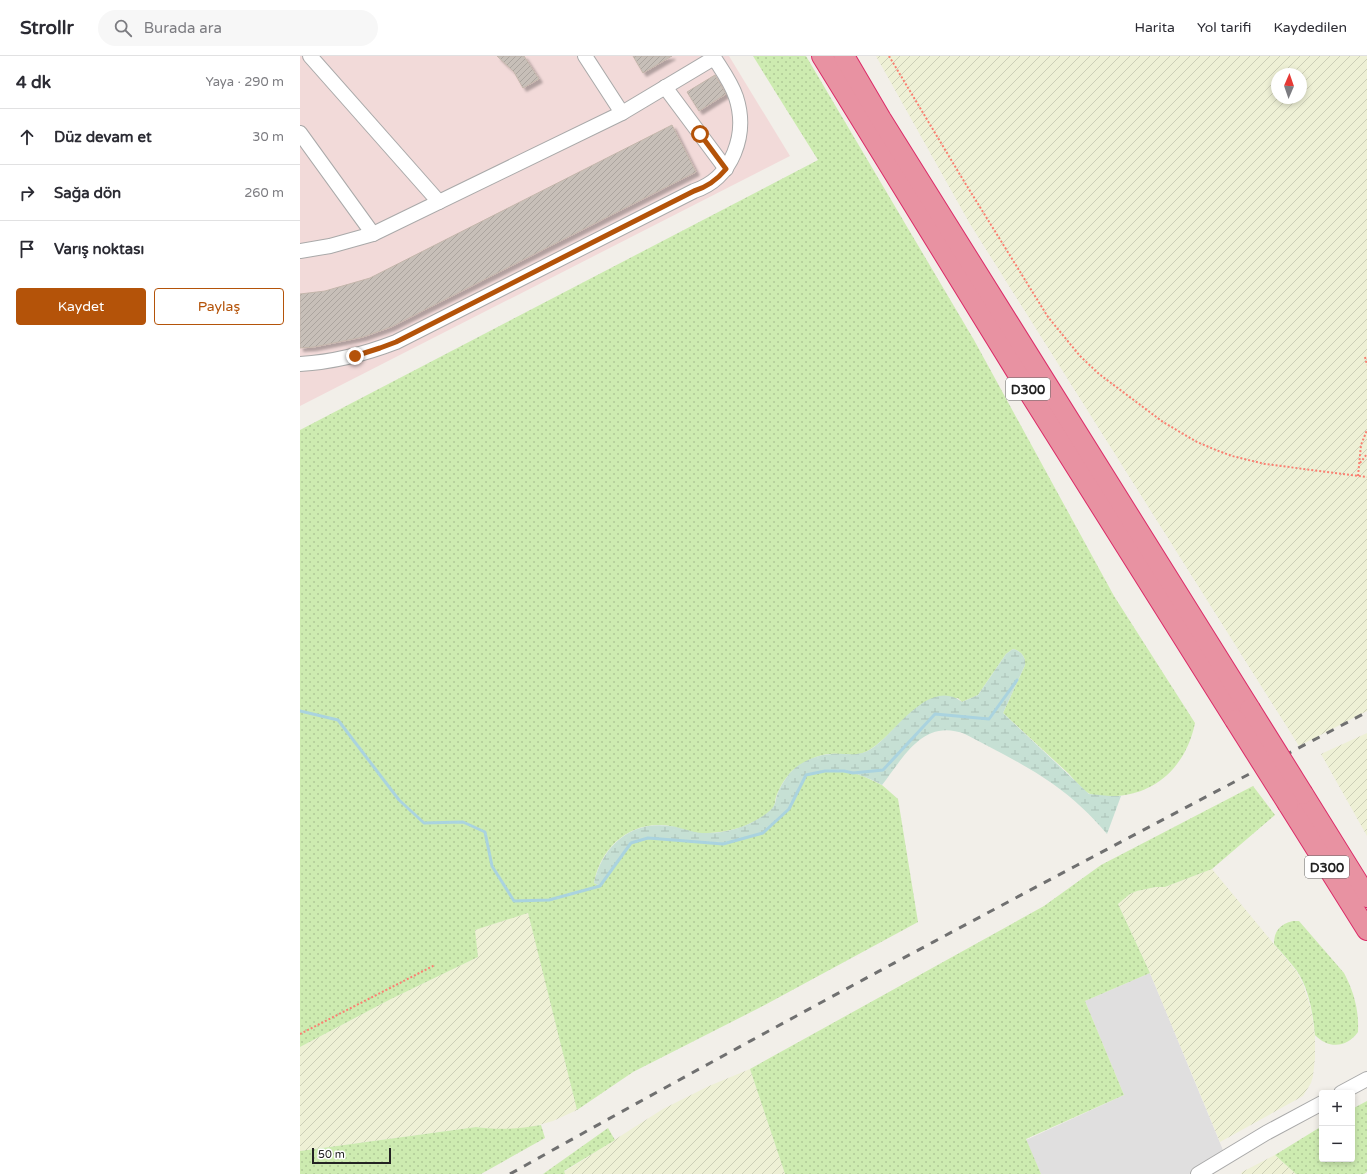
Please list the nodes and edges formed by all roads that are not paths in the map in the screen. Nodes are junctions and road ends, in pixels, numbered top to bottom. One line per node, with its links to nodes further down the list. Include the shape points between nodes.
1 (310, 56): 10 (street)
2 (585, 56): 7 (street)
3 (822, 56): 14 (highway, D300, via 1032,397)
4 (844, 56): 14 (highway, D300)
5 (714, 57): 6 (street); 9 (street, via 732,87 740,115 739,137)
6 (666, 87): 7 (street); 9 (street)
7 (622, 113): 10 (street)
8 (300, 133): 11 (street)
9 (726, 169): 13 (street, via 708,185 396,342 347,358)
10 (439, 202): 11 (street)
11 (372, 234): 12 (street, via 330,246)
12 (300, 251)
13 (300, 364)
14 (1243, 715): 15 (highway, D300, bridge)
15 (1295, 799): 16 (highway, D300); 17 (highway, D300)
16 (1367, 897)
17 (1367, 930)
18 (1367, 1080): 19 (street)
19 (1347, 1090)
20 (1319, 1105): 21 (street, via 1266,1133)
21 (1205, 1172)

